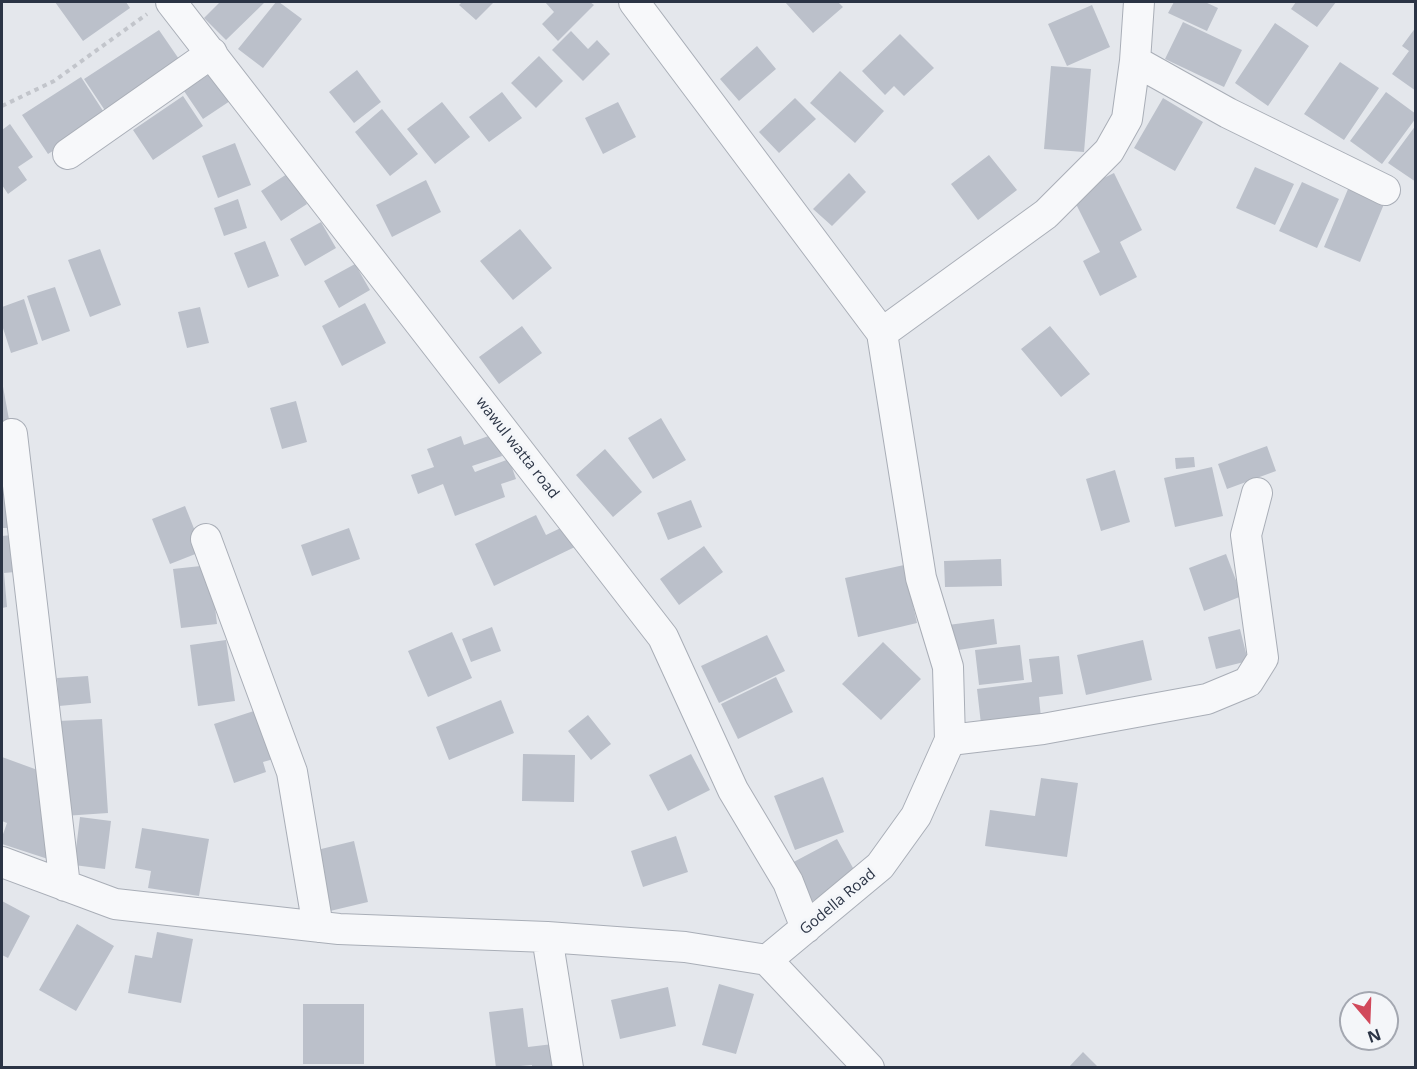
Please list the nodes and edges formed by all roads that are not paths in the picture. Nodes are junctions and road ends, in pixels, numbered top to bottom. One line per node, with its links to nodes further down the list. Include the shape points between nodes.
1 (634, 2): 8 (street)
2 (1138, 2): 5 (street)
3 (163, 5): 4 (street, wawul watta road)
4 (212, 52): 6 (street); 16 (street, wawul watta road, via 663,637 734,790 788,882)
5 (1135, 61): 7 (street, via 1228,113); 8 (street, via 1127,119 1108,151 1046,214)
6 (68, 154)
7 (1384, 190)
8 (882, 333): 12 (street, via 921,578 948,667)
9 (12, 434): 14 (street)
10 (1257, 493): 12 (street, via 1246,535 1263,658 1248,682 1207,699 1043,729)
11 (207, 539): 15 (street, via 292,772)
12 (950, 740): 16 (street, Godella Road, via 916,816 880,866)
13 (2, 862): 14 (street)
14 (65, 886): 15 (street, via 115,904)
15 (318, 927): 17 (street)
16 (806, 928): 18 (street, Godella Road)
17 (547, 937): 18 (street, via 685,947); 19 (street)
18 (767, 960): 20 (street)
19 (568, 1068)
20 (869, 1068)

